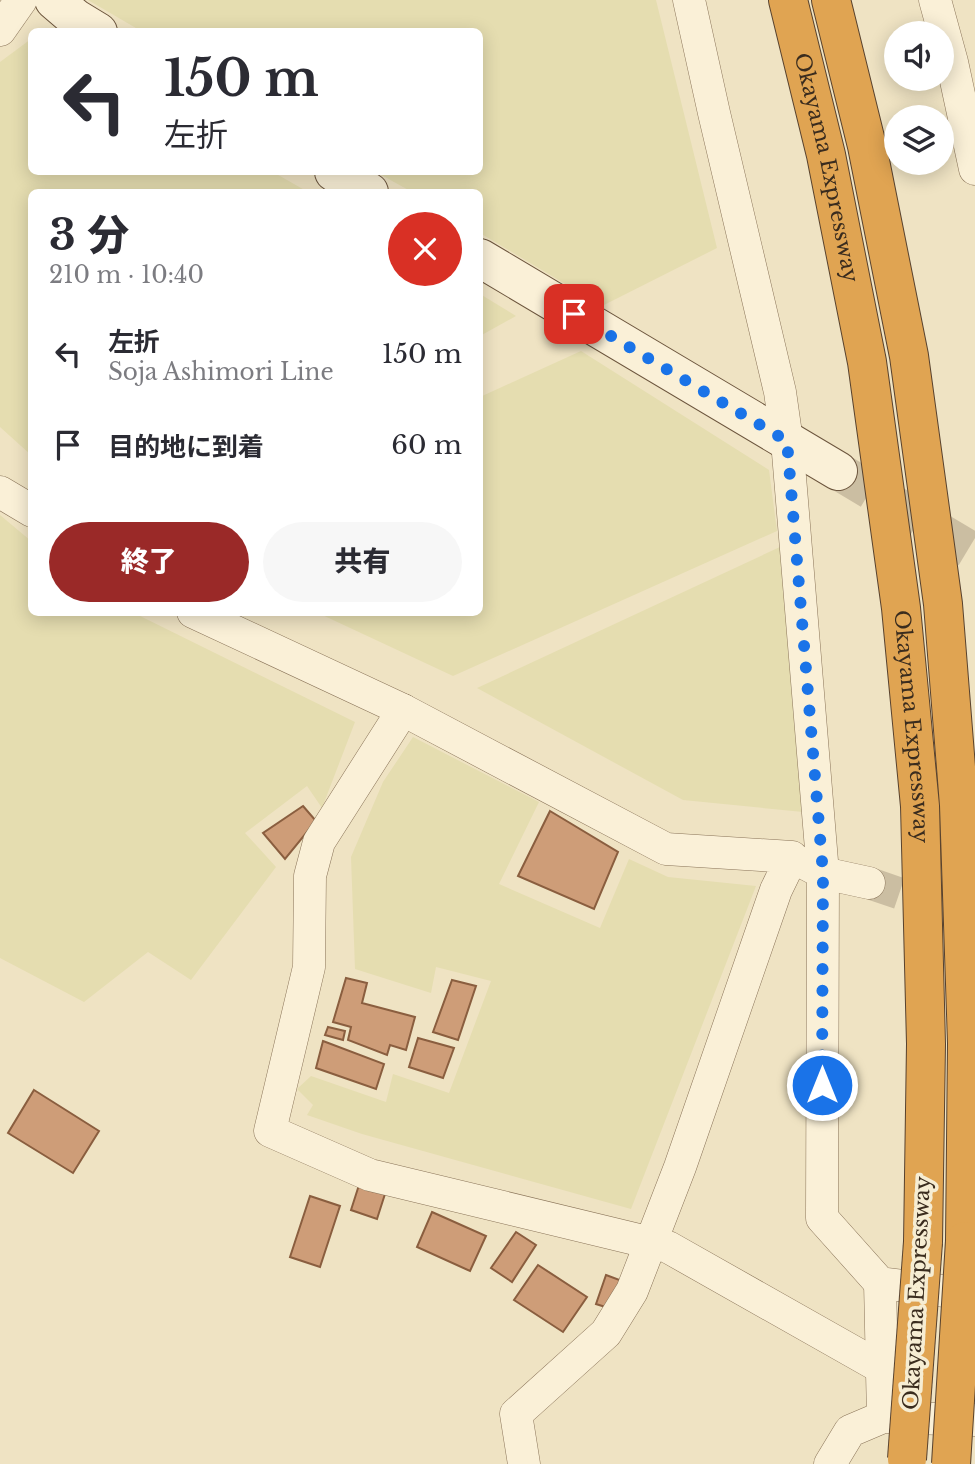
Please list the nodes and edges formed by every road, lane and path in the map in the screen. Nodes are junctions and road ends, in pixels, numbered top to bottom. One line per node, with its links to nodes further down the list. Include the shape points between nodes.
1 (20, 0): 8 (street)
2 (54, 0): 7 (main road)
3 (689, 0): 13 (street, via 780,392)
4 (788, 0): 28 (highway, Okayama Expressway, bridge, via 826,155 867,362 901,608 920,806 926,1044 923,1242)
5 (831, 0): 31 (highway, Okayama Expressway, bridge, via 867,146 909,356 943,604 959,805 967,1043 965,1241)
6 (935, 0): 9 (street)
7 (91, 28)
8 (0, 30)
9 (975, 169)
10 (339, 175): 11 (main road)
11 (364, 189)
12 (483, 260): 13 (main road)
13 (787, 441): 14 (main road); 20 (street)
14 (838, 471)
15 (0, 492): 16 (street)
16 (28, 509)
17 (202, 616): 18 (street)
18 (403, 710): 19 (street, via 667,849); 22 (street, via 319,842 310,876 309,967 270,1132 370,1175)
19 (792, 857): 20 (street); 22 (street, via 776,890)
20 (823, 873): 21 (street); 23 (street, via 822,1218)
21 (869, 883)
22 (650, 1242): 25 (street, via 668,1247); 29 (street, via 632,1291 606,1333 516,1413)
23 (880, 1283): 24 (street); 25 (street)
24 (975, 1295)
25 (882, 1368): 26 (street)
26 (883, 1417): 27 (street); 30 (street, via 850,1431)
27 (975, 1420)
28 (906, 1462)
29 (524, 1464)
30 (830, 1464)
31 (951, 1464)

